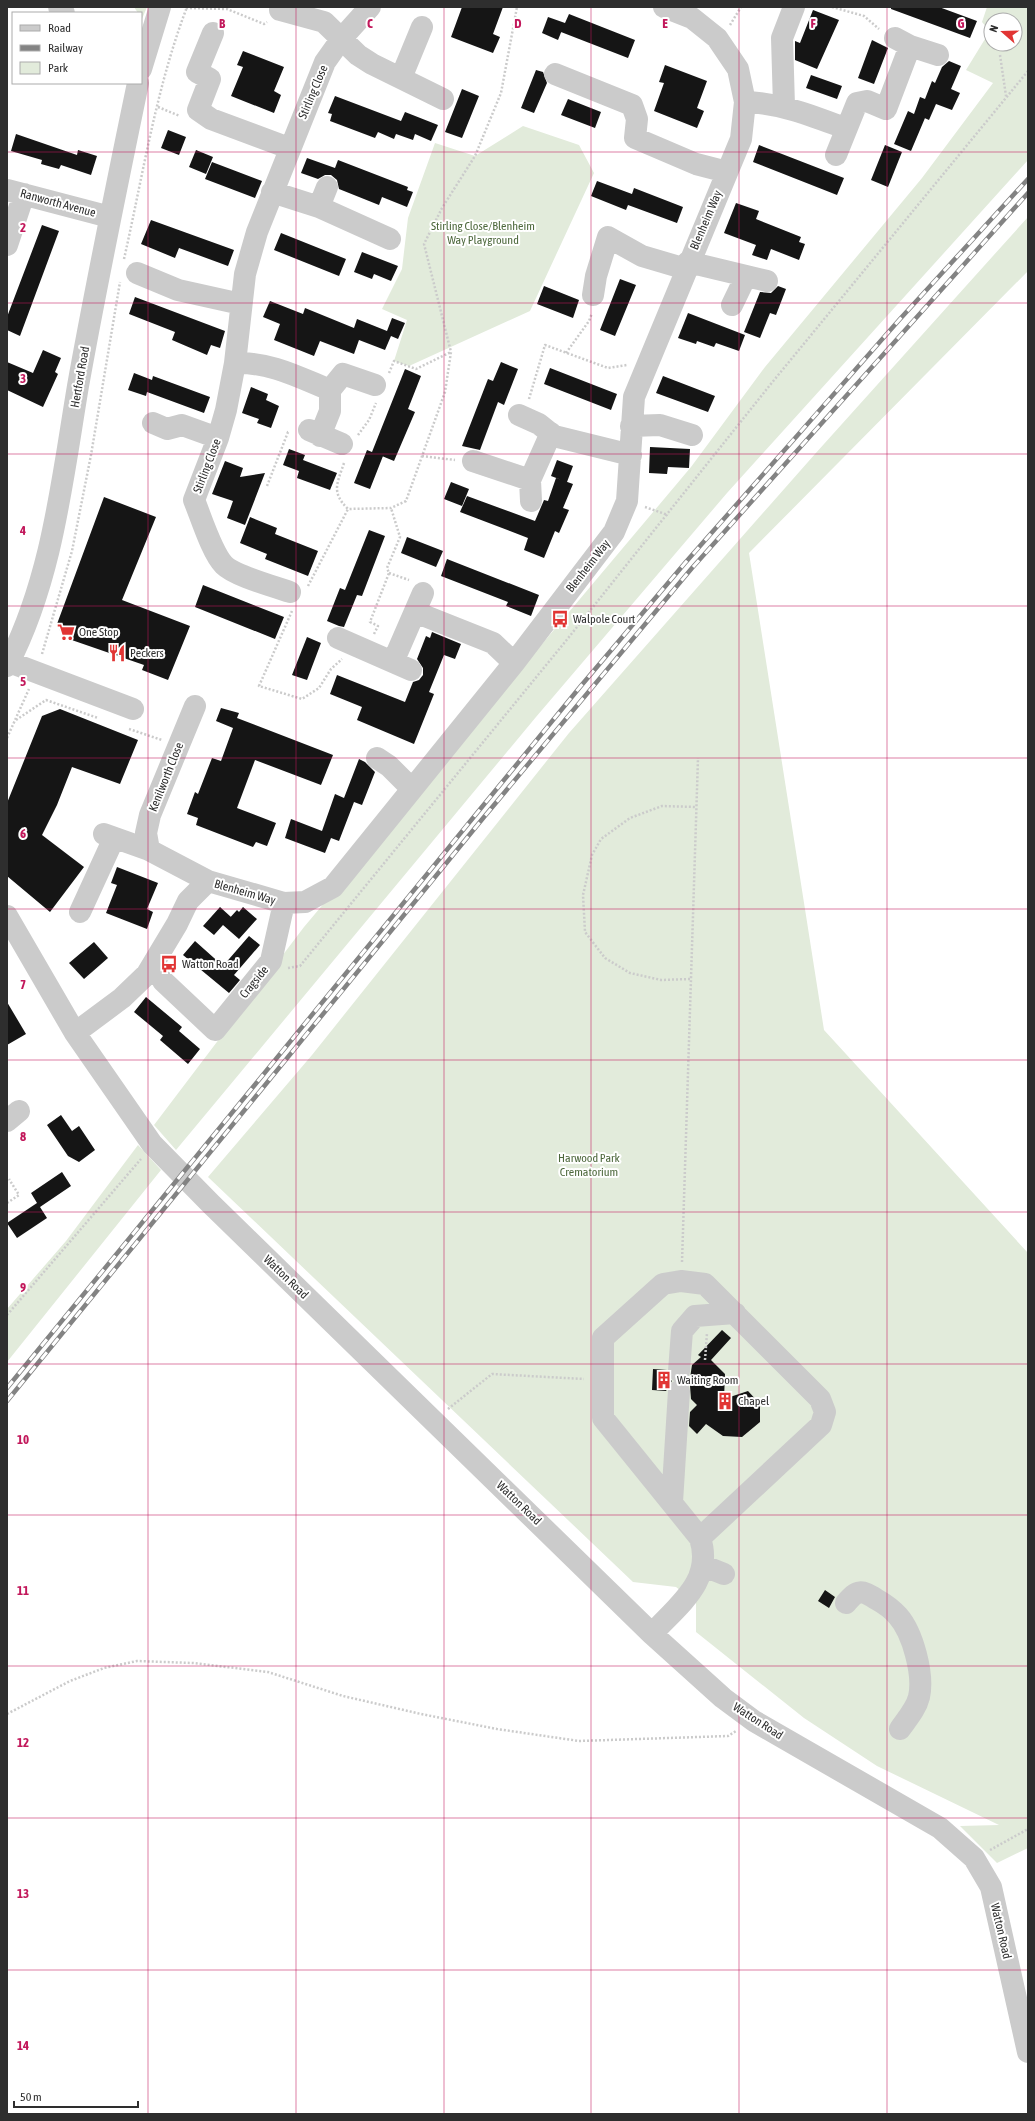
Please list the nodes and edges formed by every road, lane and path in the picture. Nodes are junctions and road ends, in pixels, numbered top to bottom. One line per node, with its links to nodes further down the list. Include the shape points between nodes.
1 (160, 7): 15 (street)
2 (370, 7): 11 (street, Stirling Close)
3 (517, 7): 42 (path, via 501,93 475,156 442,208 424,244)
4 (664, 7): 22 (street, Blenheim Way, via 692,18 717,38 738,69)
5 (794, 7): 23 (street, via 782,38)
6 (832, 7): 12 (path, via 864,16)
7 (186, 8): 8 (path, via 227,9 264,24 275,19); 36 (path, via 166,73)
8 (280, 10): 11 (street, via 324,22)
9 (422, 27): 18 (street)
10 (213, 33): 25 (street, via 197,72 210,79 198,110 240,139)
11 (342, 38): 18 (street, via 358,55 384,72); 25 (street, Stirling Close, via 325,62)
12 (902, 42): 13 (street); 24 (street, via 883,114 867,101 857,103)
13 (938, 55)
14 (1000, 55): 20 (path)
15 (142, 66)
16 (1028, 71): 20 (path)
17 (555, 74): 27 (street, via 632,105 637,119 635,138 696,164)
18 (401, 78): 21 (street)
19 (138, 84): 32 (street, Hertford Road)
20 (1006, 96): 62 (path, via 770,385)
21 (443, 99)
22 (745, 102): 23 (street); 27 (street, Blenheim Way, via 741,139)
23 (784, 106): 24 (street)
24 (845, 128): 26 (street)
25 (289, 148): 30 (street, Stirling Close)
26 (836, 155)
27 (726, 172): 35 (street, Blenheim Way)
28 (327, 187): 31 (street)
29 (15, 192): 32 (street, Ranworth Avenue); 34 (street)
30 (272, 192): 31 (street); 40 (street, Stirling Close, via 245,274)
31 (319, 207): 33 (street)
32 (110, 217): 66 (street, Hertford Road, via 50,548 23,633)
33 (390, 239)
34 (7, 245)
35 (687, 266): 37 (street); 39 (street, via 639,263 608,237); 45 (street, Blenheim Way)
36 (127, 271): 40 (street, via 178,290); 67 (path, via 72,551)
37 (746, 276): 38 (street); 41 (street)
38 (767, 281)
39 (593, 295): 43 (path, via 596,302 589,321)
40 (241, 304): 44 (street, Stirling Close)
41 (732, 305)
42 (451, 352): 46 (path, via 416,369 394,361); 57 (path, via 445,392)
43 (566, 353): 45 (path, via 608,368 629,365); 48 (path, via 545,345)
44 (235, 363): 47 (street, via 254,362 274,367); 54 (street, Stirling Close)
45 (644, 371): 50 (street, Blenheim Way, via 634,397)
46 (380, 386): 47 (street, via 343,374); 55 (path, via 369,420)
47 (330, 390): 51 (street, via 330,411)
48 (521, 416): 52 (street)
49 (153, 423): 54 (street, via 167,429 182,425)
50 (631, 426): 53 (street, via 660,425); 56 (street, Blenheim Way)
51 (315, 433): 55 (street); 59 (path, via 288,432)
52 (551, 433): 56 (street, via 554,436); 58 (street, via 530,490)
53 (692, 435)
54 (218, 438): 63 (street, Stirling Close, via 194,500 217,555 224,565 236,573)
55 (348, 447): 61 (path, via 336,486 339,500 348,509)
56 (632, 455): 60 (street, Blenheim Way)
57 (422, 456): 58 (path); 61 (path, via 406,501)
58 (473, 460)
59 (268, 486)
60 (627, 501): 62 (path); 65 (street, Blenheim Way, via 614,532)
61 (392, 508): 64 (path, via 400,536 370,622 378,626)
62 (668, 515): 84 (path, via 300,966)
63 (290, 592)
64 (352, 644): 65 (street, via 402,666 405,637 419,602 493,643); 68 (path, via 319,688 302,699)
65 (514, 663): 77 (street, Blenheim Way)
66 (8, 664): 67 (street)
67 (36, 673): 70 (street, via 56,680); 71 (path)
68 (258, 686)
69 (195, 706): 74 (street, Kenilworth Close)
70 (130, 718): 74 (path)
71 (15, 720): 72 (path, via 46,700); 73 (path)
72 (105, 720)
73 (7, 738)
74 (179, 746): 79 (street, Kenilworth Close, via 150,815 146,833)
75 (377, 758): 77 (street)
76 (698, 758): 78 (path)
77 (411, 788): 81 (street, Blenheim Way, via 333,887 305,902)
78 (696, 807): 85 (path); 85 (path, via 662,806 630,818 601,839 592,855 583,895 585,932 605,958 630,973 661,980)
79 (148, 850): 80 (street); 82 (street, via 109,836)
80 (208, 881): 81 (street, Blenheim Way); 87 (street, Blenheim Way, via 188,901 147,974 122,998)
81 (284, 904): 84 (street, Cragside, via 271,961)
82 (80, 912)
83 (7, 916): 87 (street, Watton Road)
84 (260, 975): 86 (street, Cragside, via 216,1030)
85 (691, 979): 91 (path)
86 (163, 981)
87 (75, 1033): 97 (street, Watton Road, via 157,1150)
88 (132, 1170): 93 (path)
89 (9, 1179): 90 (path, via 19,1195)
90 (7, 1203)
91 (681, 1280): 92 (street, via 705,1284); 96 (street, via 663,1284 603,1338)
92 (734, 1313): 94 (street); 99 (street, via 820,1400 825,1412 820,1424)
93 (7, 1315)
94 (708, 1315): 95 (path); 98 (street, via 695,1316 682,1331)
95 (705, 1360)
96 (603, 1380): 97 (path, via 492,1374); 98 (street, via 603,1418)
97 (435, 1420): 103 (street, Watton Road)
98 (672, 1502): 99 (street)
99 (700, 1538): 100 (street, via 704,1550)
100 (704, 1566): 101 (street); 103 (street, via 696,1586)
101 (724, 1574)
102 (846, 1603): 106 (street, via 854,1594 867,1593 890,1607 906,1627 917,1657 920,1685 915,1707)
103 (652, 1634): 105 (street, Watton Road, via 718,1693)
104 (7, 1714): 105 (path, via 70,1681 104,1668 137,1661 194,1663 268,1672 343,1696 421,1714 497,1730 579,1742 728,1736)
105 (754, 1721): 108 (street, Watton Road, via 940,1828)
106 (900, 1729)
107 (1028, 1829): 108 (path)
108 (974, 1858): 109 (street, Watton Road, via 991,1887)
109 (1028, 2052)

